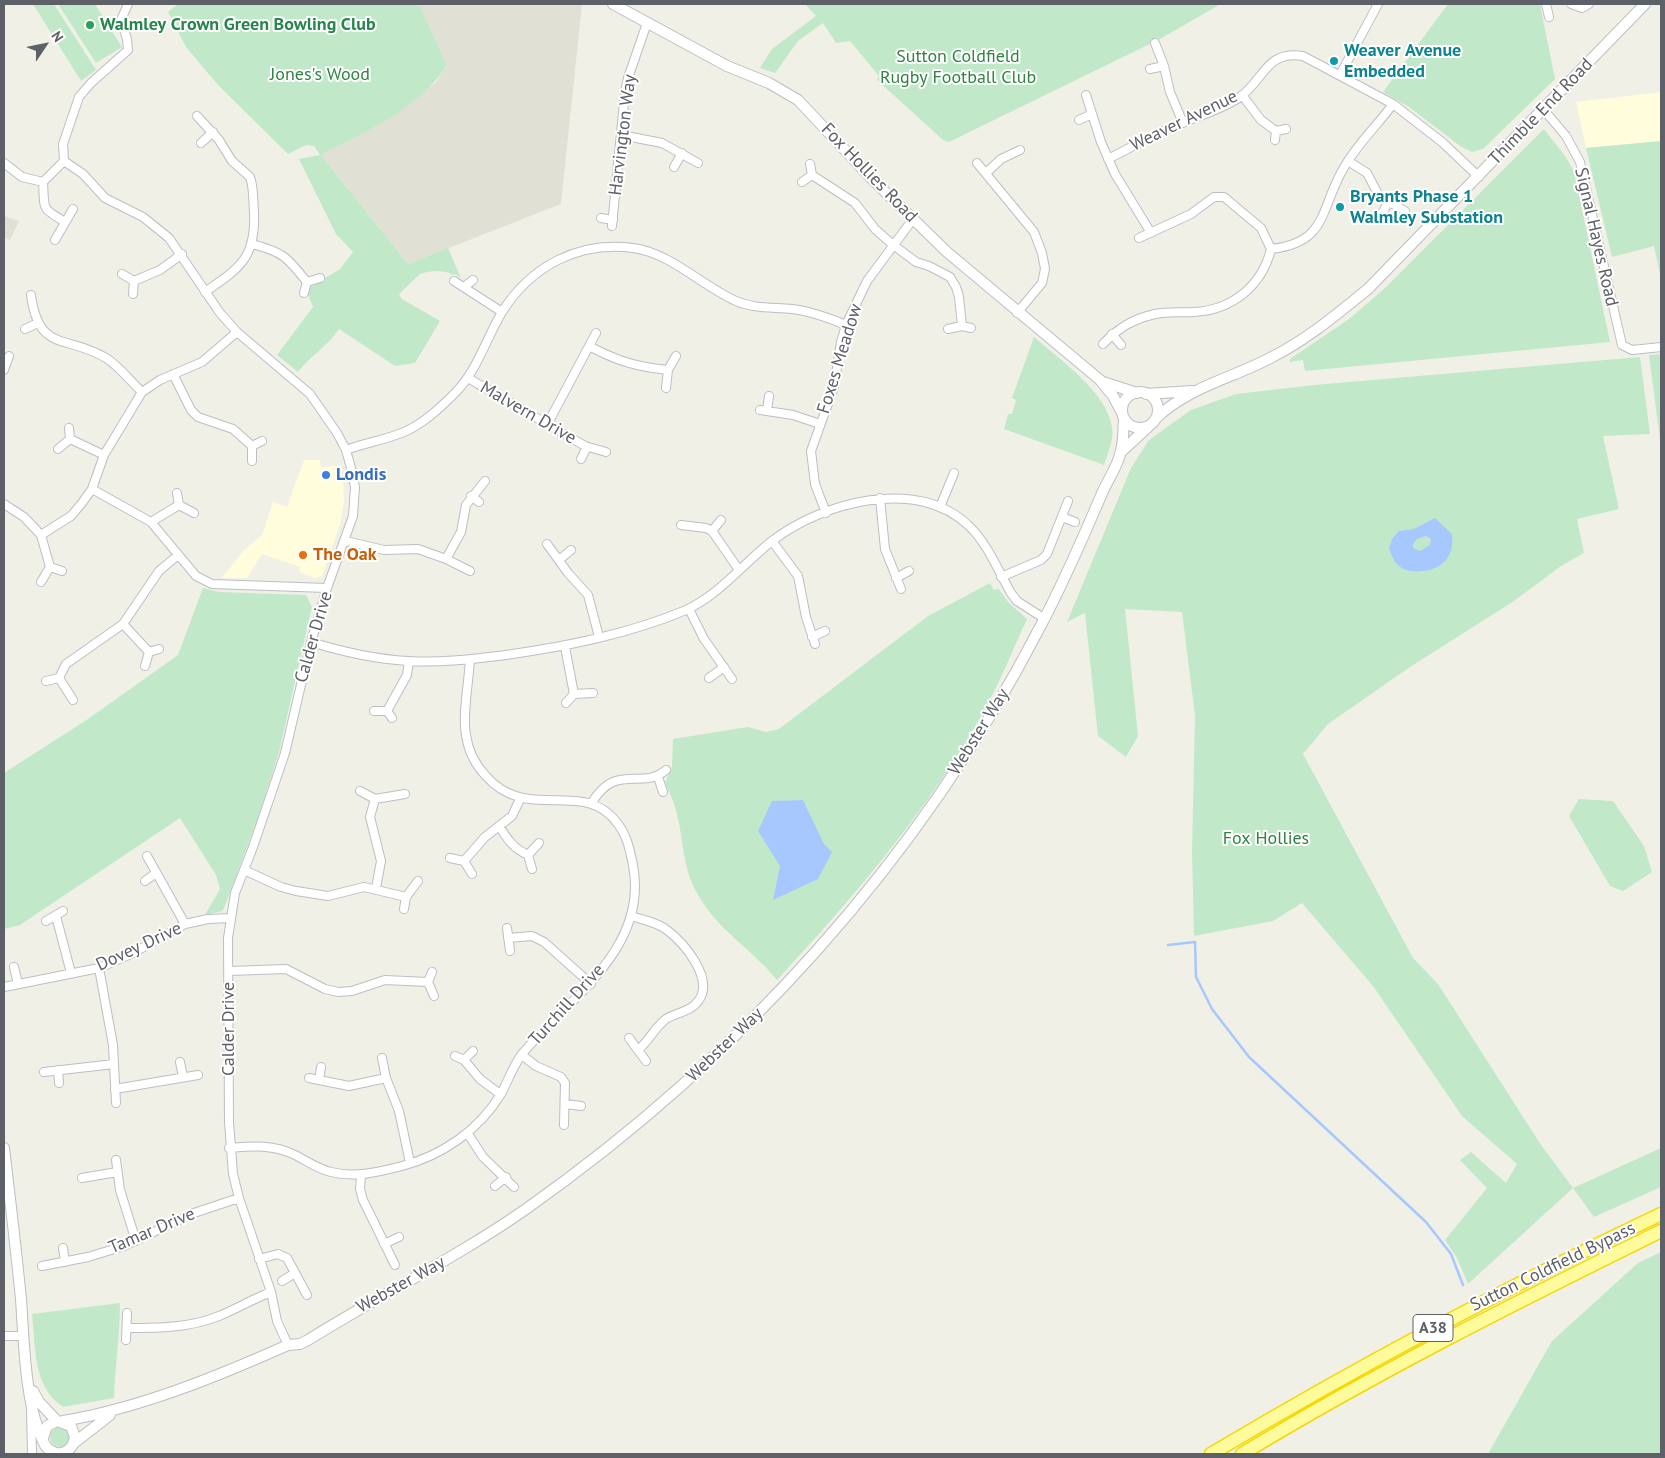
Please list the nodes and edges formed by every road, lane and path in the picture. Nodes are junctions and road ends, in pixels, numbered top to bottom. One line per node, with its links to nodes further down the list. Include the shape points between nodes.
1 (128, 4): 31 (street, via 121,20 128,45 126,53 90,83 79,97 63,144)
2 (613, 4): 9 (street, Fox Hollies Road)
3 (1378, 4): 13 (street)
4 (1546, 4): 8 (street)
5 (1570, 4): 6 (street, via 1582,8)
6 (1588, 4)
7 (1645, 4): 17 (street, Thimble End Road)
8 (1549, 17)
9 (647, 22): 25 (street, Harvington Way, via 628,78); 48 (street, Fox Hollies Road, via 798,100)
10 (1155, 43): 11 (street)
11 (1164, 66): 12 (street); 21 (street, via 1170,92)
12 (1150, 69)
13 (1340, 75): 15 (street, Weaver Avenue, via 1303,56 1286,55 1268,66); 16 (street, Weaver Avenue)
14 (1086, 95): 18 (street)
15 (1242, 96): 21 (street, Weaver Avenue); 23 (street)
16 (1393, 104): 32 (street); 40 (street, Weaver Avenue, via 1442,142)
17 (1543, 109): 40 (street, Thimble End Road); 82 (street, Signal Hayes Road, via 1566,136 1580,162 1622,345 1632,350)
18 (1092, 114): 20 (street); 30 (street)
19 (197, 116): 24 (street)
20 (1079, 120)
21 (1183, 123): 30 (street, Weaver Avenue)
22 (1286, 129): 23 (street)
23 (1276, 131): 26 (street)
24 (213, 132): 27 (street); 53 (street, via 232,161 247,172 252,183)
25 (621, 135): 29 (street, via 649,139); 47 (street, Harvington Way, via 613,223)
26 (1275, 140)
27 (201, 143)
28 (1020, 150): 38 (street, via 1002,159)
29 (682, 152): 34 (street); 37 (street)
30 (1108, 159): 50 (street)
31 (64, 161): 41 (street); 56 (street, Calder Drive, via 83,174 106,198 143,217)
32 (1348, 161): 43 (street, via 1367,173 1374,189); 55 (street, via 1326,212 1312,234 1288,247)
33 (4, 163): 41 (street, via 22,177)
34 (698, 163)
35 (810, 164): 39 (street)
36 (977, 164): 38 (street)
37 (674, 167)
38 (986, 173): 69 (street, via 1034,232 1042,253 1045,277)
39 (812, 175): 42 (street); 54 (street, via 856,203 875,229)
40 (1479, 177): 91 (street, Thimble End Road, via 1368,289 1323,326 1274,356)
41 (43, 182): 49 (street, via 43,206)
42 (802, 182)
43 (1388, 203): 45 (street); 46 (street)
44 (72, 209): 49 (street)
45 (1405, 211)
46 (1382, 215)
47 (601, 218)
48 (913, 219): 54 (street, Foxes Meadow); 69 (street, Fox Hollies Road)
49 (65, 222): 52 (street)
50 (1151, 233): 51 (street); 55 (street, via 1191,214 1214,197 1224,197 1261,228)
51 (1139, 238)
52 (55, 240)
53 (252, 244): 61 (street, via 278,251); 64 (street, via 237,269)
54 (892, 244): 71 (street, Foxes Meadow, via 867,281); 72 (street, via 916,262 950,277 959,297)
55 (1271, 249): 78 (street, via 1261,276 1224,305 1194,312 1155,314 1125,324)
56 (182, 254): 60 (street, via 160,270); 64 (street, Calder Drive)
57 (122, 274): 60 (street)
58 (320, 278): 61 (street)
59 (472, 280): 63 (street)
60 (134, 281): 66 (street)
61 (307, 282): 65 (street)
62 (454, 282): 63 (street)
63 (464, 287): 68 (street)
64 (205, 292): 76 (street, Calder Drive)
65 (304, 293)
66 (133, 294)
67 (31, 295): 70 (street)
68 (502, 312): 71 (street, via 530,279 558,258 587,249 616,246 652,254 737,302 810,312); 88 (street)
69 (1017, 313): 89 (street, Fox Hollies Road)
70 (38, 323): 75 (street); 92 (street, via 56,341 90,349 108,359)
71 (846, 325): 98 (street, Foxes Meadow, via 834,387)
72 (962, 326): 73 (street); 74 (street)
73 (971, 328)
74 (948, 329)
75 (25, 330)
76 (237, 332): 87 (street, via 206,359); 105 (street, Calder Drive, via 310,394)
77 (596, 333): 81 (street)
78 (1112, 334): 79 (street); 80 (street)
79 (1102, 344)
80 (1121, 345)
81 (589, 346): 86 (street, via 637,367); 97 (street)
82 (1661, 347)
83 (9, 356): 85 (street)
84 (676, 356): 86 (street)
85 (4, 370)
86 (668, 370): 90 (street)
87 (173, 374): 92 (street); 102 (street, via 198,416 233,429)
88 (468, 378): 97 (street, Malvern Drive); 105 (street, via 419,424 396,435)
89 (1100, 380): 93 (street, Fox Hollies Road); 95 (street, Fox Hollies Road)
90 (666, 388)
91 (1194, 390): 93 (street, Thimble End Road); 96 (street, Thimble End Road)
92 (142, 392): 108 (street)
93 (1142, 393): 95 (street, via 1126,400); 96 (street, via 1156,403)
94 (769, 396): 98 (street, via 763,410)
95 (1123, 416): 96 (street, via 1133,427 1142,428); 107 (street, Webster Way)
96 (1153, 422): 107 (street, Webster Way)
97 (548, 423): 103 (street, Malvern Drive)
98 (820, 424): 123 (street, Foxes Meadow, via 811,458 815,484)
99 (69, 428): 100 (street)
100 (70, 439): 104 (street); 108 (street)
101 (262, 441): 102 (street)
102 (252, 446): 110 (street)
103 (587, 446): 106 (street, Malvern Drive); 109 (street, Malvern Drive)
104 (58, 449)
105 (346, 450): 131 (street, Calder Drive, via 355,487 353,516)
106 (606, 452)
107 (1121, 452): 149 (street, Webster Way)
108 (104, 455): 113 (street)
109 (581, 459)
110 (252, 461)
111 (954, 474): 121 (street)
112 (485, 481): 115 (street)
113 (92, 489): 126 (street); 130 (street, via 71,516)
114 (177, 493): 120 (street)
115 (471, 496): 118 (street); 136 (street, via 463,514 461,532)
116 (880, 498): 121 (street, via 919,501); 123 (street); 144 (street, via 885,549)
117 (1068, 501): 124 (street)
118 (479, 502)
119 (4, 504): 130 (street, via 24,517)
120 (179, 505): 122 (street); 126 (street)
121 (940, 507): 143 (street, via 970,526)
122 (194, 513)
123 (826, 513): 132 (street, via 793,527)
124 (1062, 517): 127 (street); 143 (street, via 1047,554 1041,560)
125 (721, 520): 129 (street)
126 (151, 522): 135 (street)
127 (1075, 522)
128 (681, 526): 129 (street)
129 (712, 531): 139 (street)
130 (41, 535): 138 (street)
131 (346, 541): 136 (street, via 384,550 418,549); 146 (street, Calder Drive)
132 (772, 541): 139 (street); 151 (street, via 798,576 813,640)
133 (547, 544): 137 (street)
134 (571, 550): 137 (street)
135 (178, 555): 146 (street, via 196,576 212,584); 150 (street, via 160,571)
136 (446, 559): 141 (street)
137 (559, 560): 152 (street, via 588,595)
138 (50, 567): 140 (street); 145 (street)
139 (739, 570): 148 (street)
140 (62, 571)
141 (470, 571)
142 (909, 572): 144 (street)
143 (1001, 577): 149 (street, via 1017,601)
144 (896, 578): 147 (street)
145 (41, 582)
146 (327, 588): 153 (street, Calder Drive)
147 (901, 589)
148 (689, 608): 152 (street, via 655,622); 160 (street, via 704,639)
149 (1044, 619): 269 (street, Webster Way, via 974,743 897,855 808,962 716,1055 623,1136 523,1211 470,1246 308,1340)
150 (123, 624): 156 (street); 161 (street, via 66,664)
151 (825, 632)
152 (599, 637): 154 (street)
153 (311, 642): 158 (street, via 366,657); 187 (street, Calder Drive, via 284,753)
154 (565, 647): 157 (street); 166 (street)
155 (159, 648): 156 (street)
156 (149, 652): 159 (street)
157 (470, 660): 158 (street); 178 (street, Turchill Drive, via 465,733 474,761 491,782)
158 (409, 661): 170 (street, via 407,674)
159 (145, 666)
160 (724, 667): 162 (street); 163 (street)
161 (60, 678): 164 (street); 167 (street)
162 (709, 678)
163 (732, 678)
164 (46, 681)
165 (593, 693): 166 (street)
166 (574, 694): 168 (street)
167 (73, 700)
168 (566, 703)
169 (374, 711): 170 (street)
170 (387, 711): 171 (street)
171 (392, 718)
172 (666, 770): 173 (street)
173 (658, 777): 175 (street); 179 (street, via 615,780 598,792)
174 (360, 792): 177 (street)
175 (663, 792)
176 (405, 794): 177 (street)
177 (375, 799): 192 (street, via 370,817 380,861)
178 (520, 799): 179 (street, Turchill Drive, via 579,800); 180 (street, via 512,816)
179 (591, 804): 195 (street, Turchill Drive, via 617,822 625,837 635,877)
180 (499, 826): 182 (street, via 510,844); 185 (street)
181 (539, 844): 182 (street)
182 (528, 855): 186 (street)
183 (147, 856): 188 (street)
184 (450, 858): 185 (street)
185 (464, 861): 189 (street)
186 (532, 869)
187 (244, 870): 192 (street, via 281,887 328,896 364,887); 196 (street, Calder Drive)
188 (156, 873): 190 (street); 198 (street)
189 (472, 874)
190 (145, 881)
191 (418, 881): 193 (street)
192 (376, 888): 193 (street)
193 (406, 897): 194 (street)
194 (404, 909)
195 (631, 916): 209 (street, Turchill Drive, via 617,948); 213 (street, via 655,923 672,935 700,969 704,986 698,1001 664,1020)
196 (230, 918): 198 (street, Dovey Drive); 204 (street, Calder Drive)
197 (46, 921): 206 (street, via 60,913)
198 (185, 924): 203 (street, Dovey Drive)
199 (507, 928): 200 (street)
200 (508, 938): 201 (street); 209 (street, via 532,936 544,942)
201 (510, 951)
202 (14, 968): 208 (street)
203 (99, 968): 206 (street, Dovey Drive); 221 (street)
204 (230, 971): 207 (street, via 286,969 325,989 338,992 385,980); 239 (street, Calder Drive)
205 (432, 972): 207 (street)
206 (71, 973): 208 (street, Dovey Drive)
207 (428, 982): 211 (street)
208 (18, 984): 210 (street, Dovey Drive)
209 (591, 984): 215 (street, Turchill Drive)
210 (4, 987)
211 (434, 996)
212 (629, 1038): 213 (street)
213 (638, 1050): 219 (street)
214 (473, 1051): 218 (street)
215 (522, 1055): 232 (street, Turchill Drive); 234 (street, via 536,1066 561,1077 566,1089)
216 (455, 1056): 218 (street)
217 (382, 1058): 228 (street)
218 (464, 1060): 232 (street, via 480,1079)
219 (646, 1061)
220 (180, 1062): 226 (street)
221 (114, 1064): 223 (street); 231 (street)
222 (321, 1068): 229 (street)
223 (58, 1070): 224 (street); 230 (street)
224 (44, 1072)
225 (198, 1075): 226 (street)
226 (183, 1077): 231 (street)
227 (309, 1078): 229 (street)
228 (386, 1078): 229 (street, via 349,1086); 241 (street, via 399,1111)
229 (319, 1080)
230 (59, 1083)
231 (115, 1089): 233 (street)
232 (500, 1094): 237 (street, Turchill Drive)
233 (116, 1103)
234 (566, 1104): 235 (street); 236 (street)
235 (580, 1106)
236 (564, 1125)
237 (468, 1134): 241 (street, Turchill Drive); 244 (street, via 483,1157)
238 (4, 1148): 249 (street)
239 (230, 1148): 243 (street, Turchill Drive, via 264,1145 294,1154 327,1171); 248 (street, Calder Drive)
240 (116, 1160): 242 (street)
241 (410, 1164): 243 (street, Turchill Drive)
242 (117, 1172): 245 (street); 253 (street)
243 (361, 1175): 254 (street, via 363,1200)
244 (506, 1177): 246 (street); 247 (street)
245 (82, 1178)
246 (495, 1186)
247 (514, 1187)
248 (239, 1198): 253 (street, Tamar Drive, via 194,1213); 256 (street, Calder Drive)
249 (8, 1207): 267 (street)
250 (1661, 1214): 277 (highway, Sutton Coldfield Bypass / A38, via 1441,1324)
251 (1661, 1231): 278 (highway, Sutton Coldfield Bypass / A38, via 1481,1320)
252 (399, 1236): 254 (street)
253 (136, 1241): 257 (street, Tamar Drive)
254 (384, 1244): 259 (street)
255 (63, 1248): 257 (street)
256 (259, 1259): 260 (street, via 283,1255); 262 (street, Calder Drive)
257 (65, 1262): 258 (street, Tamar Drive)
258 (42, 1266)
259 (395, 1266)
260 (295, 1273): 261 (street); 263 (street)
261 (282, 1281)
262 (271, 1292): 265 (street, via 194,1324); 269 (street, Calder Drive, via 277,1321)
263 (307, 1295)
264 (127, 1313): 265 (street)
265 (127, 1328): 268 (street)
266 (4, 1336): 267 (street)
267 (24, 1336): 270 (street)
268 (126, 1340)
269 (288, 1345): 272 (street, Webster Way)
270 (30, 1384): 271 (street); 273 (street, via 39,1402)
271 (33, 1407): 274 (street); 276 (street, via 30,1412)
272 (115, 1411): 273 (street, Webster Way); 275 (street, Webster Way)
273 (60, 1421): 274 (street, via 47,1426); 275 (street, via 74,1431)
274 (44, 1446): 275 (street, via 56,1453)
275 (70, 1449)
276 (32, 1454)
277 (1211, 1454)
278 (1242, 1454)

